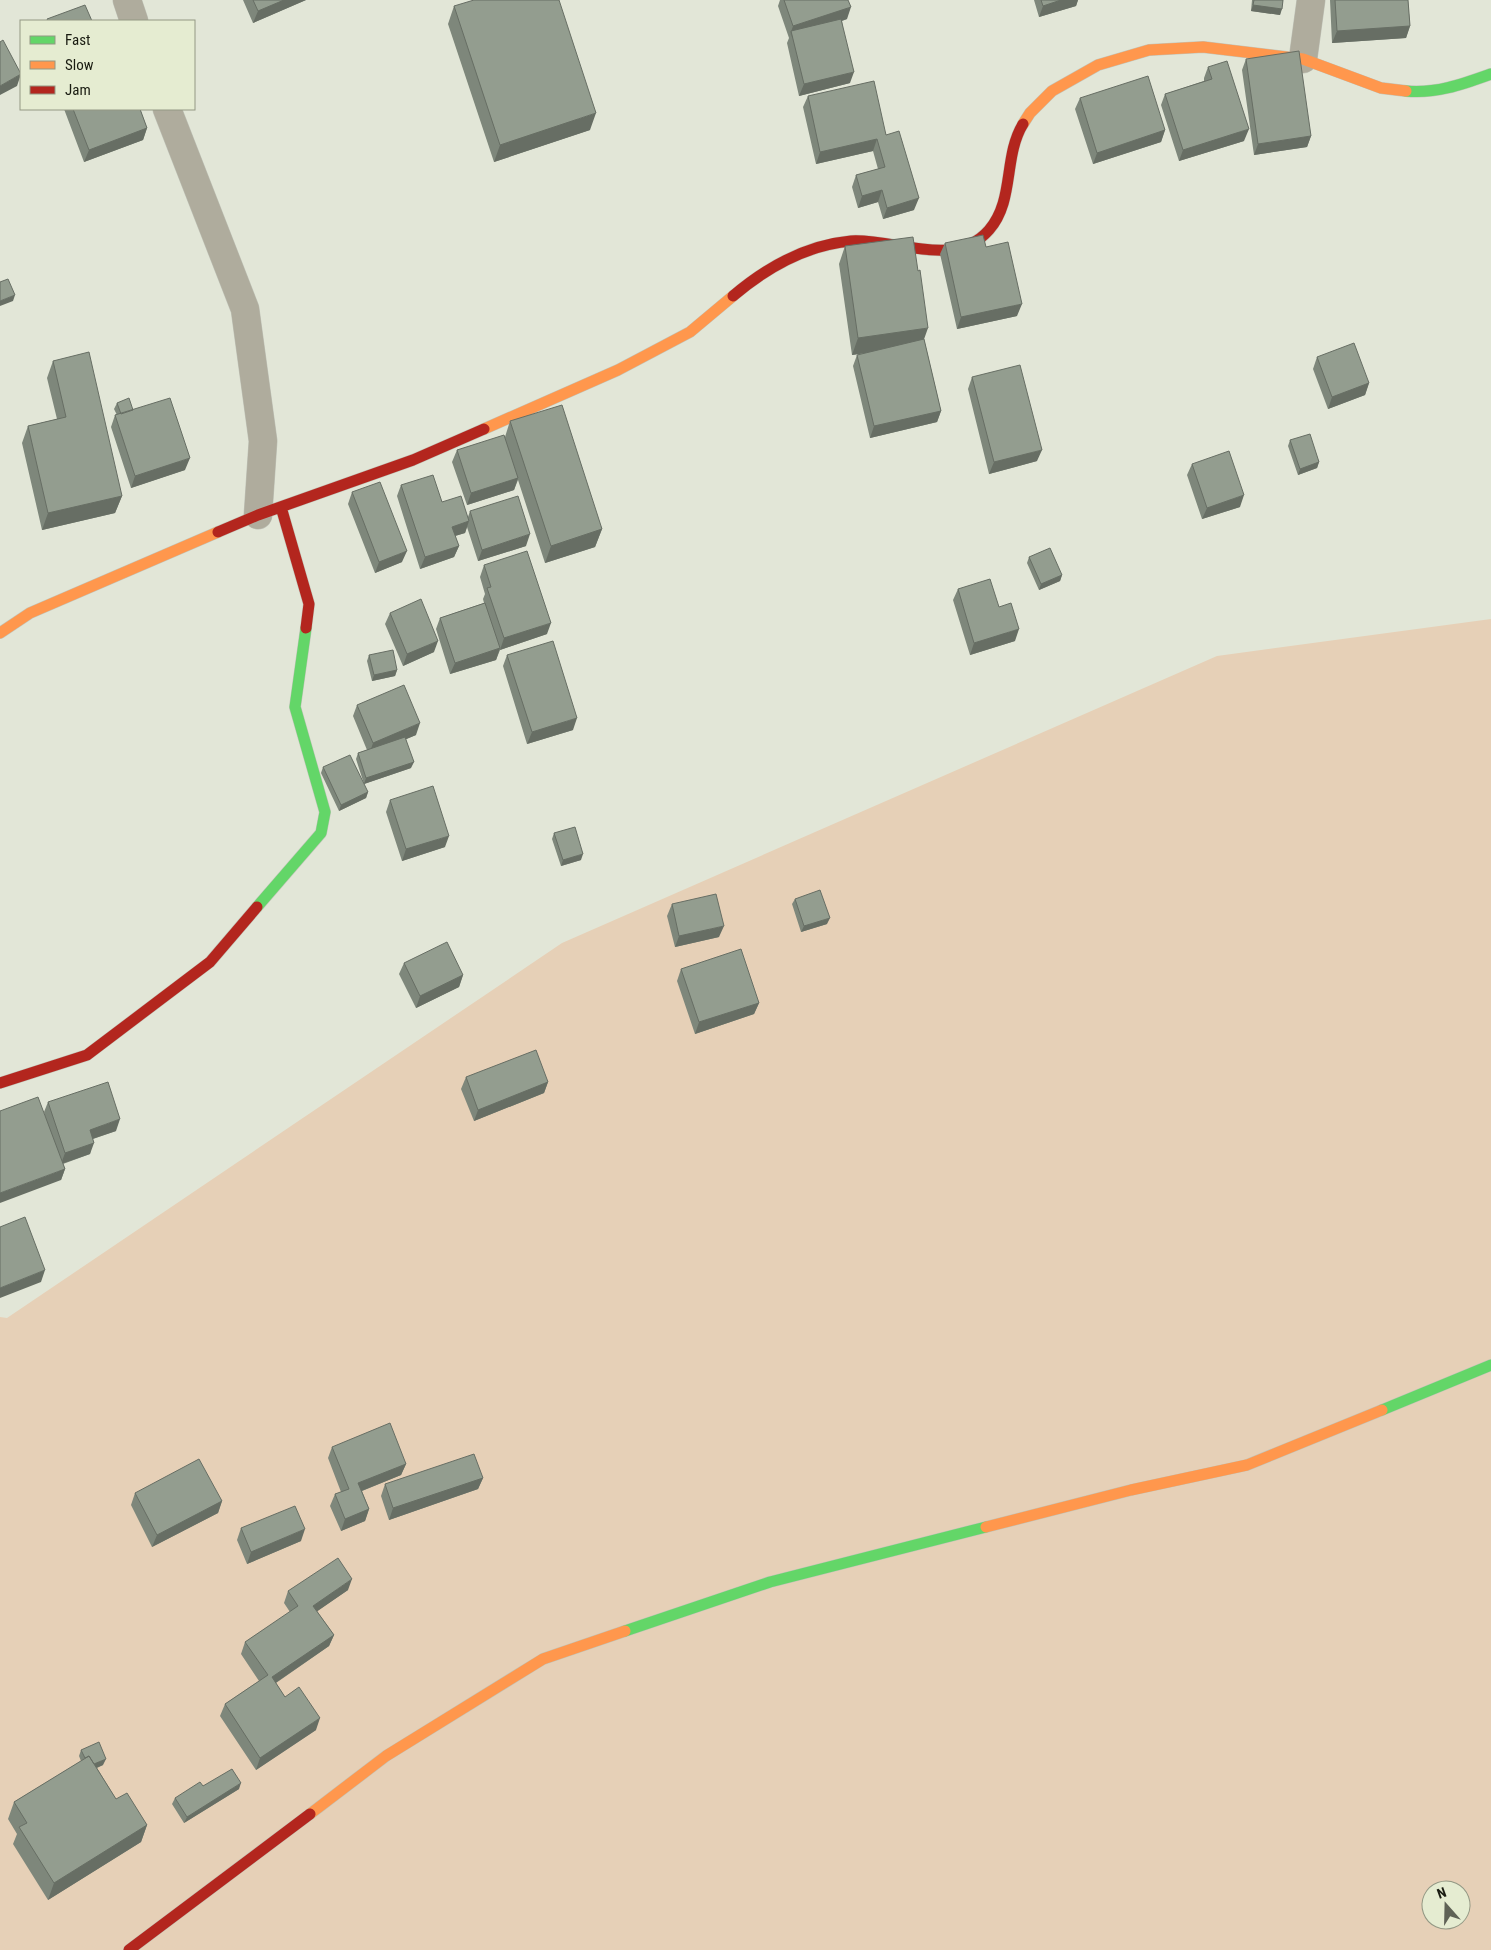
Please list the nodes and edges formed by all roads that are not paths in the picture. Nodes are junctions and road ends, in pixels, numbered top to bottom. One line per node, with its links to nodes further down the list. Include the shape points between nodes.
1 (127, 0): 3 (street)
2 (1310, 0): 4 (street)
3 (134, 20)
4 (1303, 59): 5 (street, via 1381,88 1419,92 1456,87); 7 (street, via 1203,47 1149,50 1098,65 1052,92 1030,113 1012,152 1005,203 990,229 979,240 950,251 852,241 816,248 783,261 752,280 690,332 618,370 413,460)
5 (1491, 74)
6 (167, 110): 7 (street, via 246,309)
7 (270, 511): 8 (street, via 30,613); 9 (street, via 309,604 294,707 325,812 321,832 210,962 87,1055)
8 (0, 633)
9 (0, 1083)
10 (1491, 1365): 11 (street, via 1247,1465 1131,1490 770,1582 543,1659 386,1756)
11 (129, 1950)

